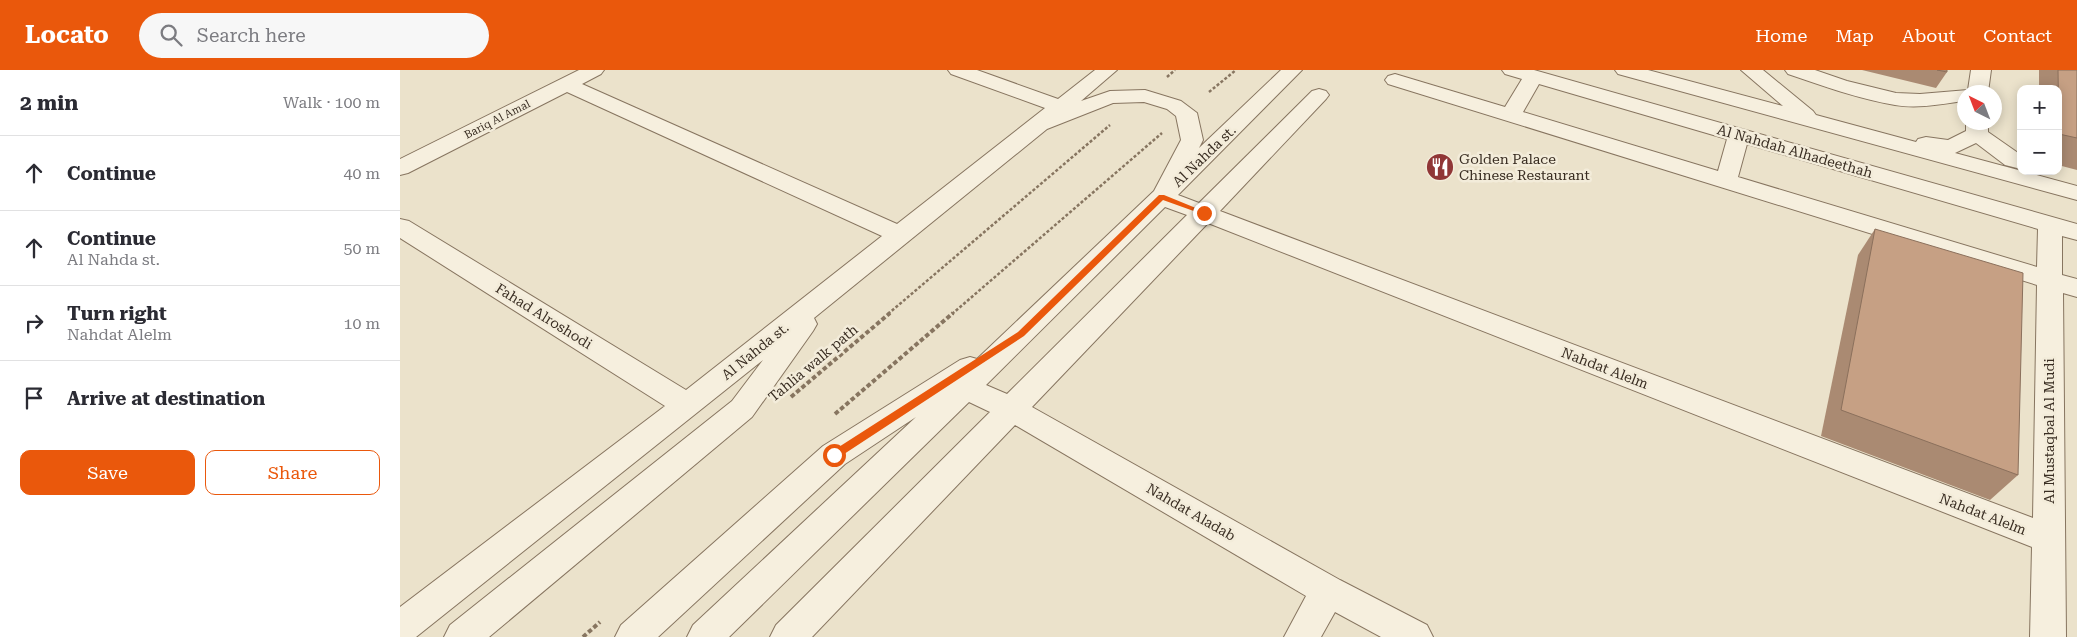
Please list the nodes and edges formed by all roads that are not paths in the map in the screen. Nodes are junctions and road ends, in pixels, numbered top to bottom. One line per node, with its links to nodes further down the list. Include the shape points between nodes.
1 (594, 70): 13 (street, Bariq Al Amal)
2 (958, 70): 18 (street)
3 (1107, 70): 18 (street, Al Nahda st.)
4 (1292, 70): 30 (street, Al Nahda st.)
5 (1512, 70): 10 (street, Al Nahdah Alhadeethah)
6 (1625, 70): 19 (street)
7 (1751, 70): 19 (street)
8 (1795, 70): 11 (street)
9 (1981, 70): 14 (street)
10 (1534, 76): 17 (street); 22 (street, Al Nahdah Alhadeethah)
11 (1842, 78): 16 (street, via 1896,100)
12 (1394, 80): 17 (street)
13 (566, 84): 25 (street, Bariq Al Amal); 34 (street)
14 (1979, 85)
15 (1320, 95): 31 (street)
16 (1957, 96)
17 (1511, 115): 28 (street)
18 (1050, 116): 30 (street, via 1110,97 1145,96 1174,105 1186,113 1192,140); 34 (street, Al Nahda st.)
19 (1813, 121): 23 (street)
20 (1974, 130): 23 (street, via 1950,147)
21 (1979, 130): 24 (street)
22 (1739, 135): 28 (street); 33 (street, Al Nahdah Alhadeethah)
23 (1875, 138): 29 (street)
24 (2017, 161)
25 (400, 168)
26 (2062, 174): 27 (street)
27 (2077, 178)
28 (1726, 181): 35 (street)
29 (2077, 193)
30 (1162, 197): 31 (street, Nahdat Alelm); 37 (street, Al Nahda st.)
31 (1204, 213): 40 (street); 41 (street, Nahdat Alelm)
32 (400, 227): 39 (street, Fahad Alroshodi)
33 (2063, 228): 35 (street, Al Mustaqbal Al Mudi)
34 (900, 235): 36 (street, Al Nahda st.)
35 (2063, 284): 41 (street, Al Mustaqbal Al Mudi)
36 (826, 294): 39 (street, Al Nahda st.); 44 (street, via 742,409)
37 (1021, 334): 38 (street, Al Nahda st.); 45 (street, via 834,455)
38 (966, 388): 40 (street, Nahdat Aladab); 46 (street, Al Nahda st.)
39 (687, 405): 43 (street, Al Nahda st.)
40 (1012, 409): 42 (street, Nahdat Aladab); 47 (street)
41 (2049, 539): 50 (street, Al Mustaqbal Al Mudi)
42 (1328, 590): 48 (street); 49 (street, Nahdat Aladab)
43 (400, 628)
44 (462, 637)
45 (633, 637)
46 (705, 637)
47 (788, 637)
48 (1302, 637)
49 (1415, 637)
50 (2048, 637)

